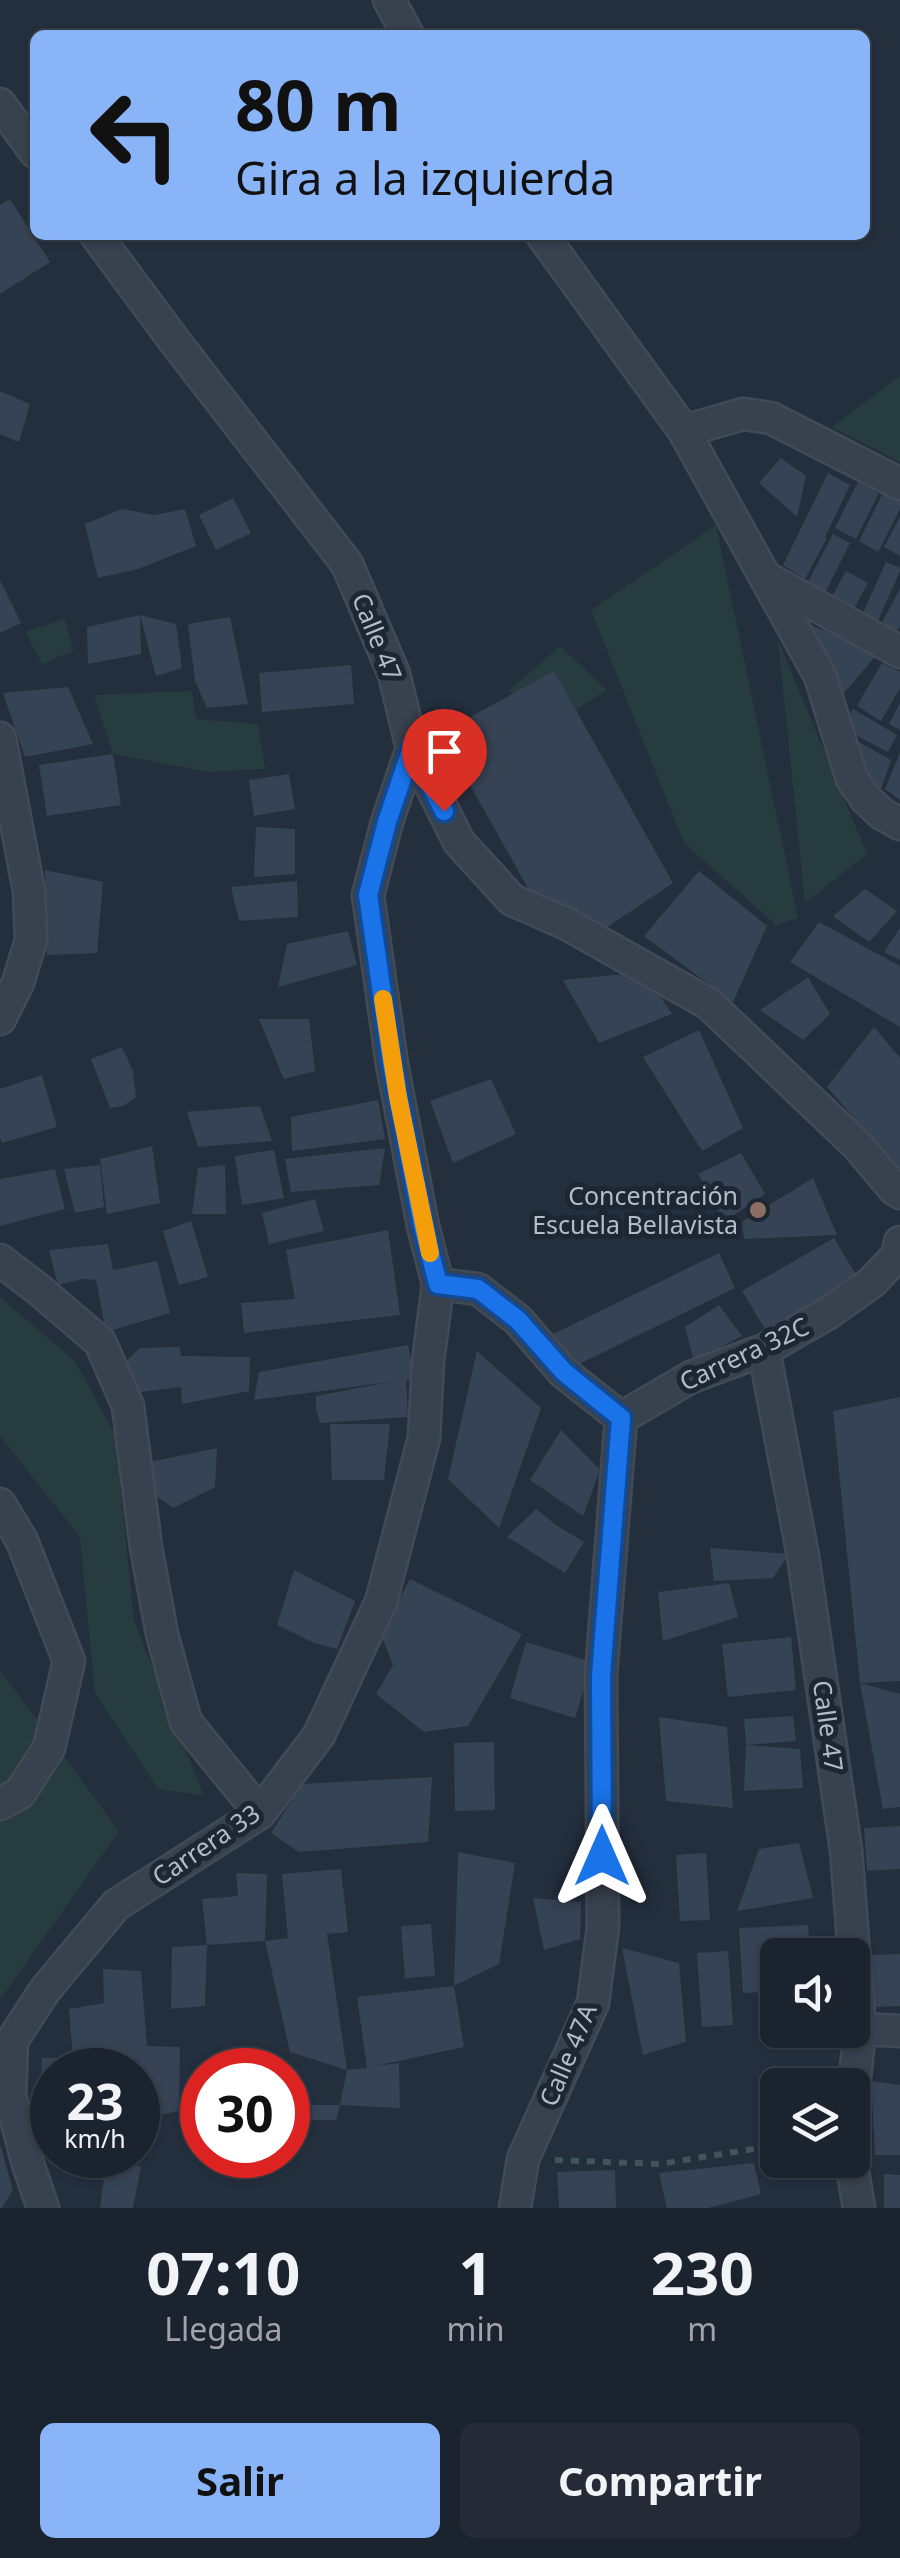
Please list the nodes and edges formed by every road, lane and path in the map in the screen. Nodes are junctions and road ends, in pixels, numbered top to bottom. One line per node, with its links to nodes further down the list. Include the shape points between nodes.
1 (389, 0): 2 (street)
2 (405, 30)
3 (0, 104): 4 (street)
4 (30, 145)
5 (100, 240): 12 (street, Calle 47, via 347,564 394,674)
6 (546, 240): 7 (street)
7 (684, 431): 8 (street, via 743,414 771,418); 9 (street)
8 (900, 484)
9 (764, 576): 10 (street); 13 (street, via 820,676 852,779 866,799)
10 (900, 652)
11 (0, 738): 14 (street, via 29,891 31,940)
12 (412, 748): 15 (street, Calle 47, via 460,842 512,900 710,1004); 19 (street, via 368,895 396,1082)
13 (900, 824)
14 (0, 1018)
15 (897, 1192): 16 (street)
16 (900, 1224)
17 (900, 1242): 20 (street, Carrera 32C, via 897,1256 871,1283)
18 (0, 1260): 24 (street, via 100,1342 128,1406 149,1564 186,1722)
19 (438, 1284): 21 (street, via 478,1289); 24 (street, Carrera 33, via 424,1438 381,1602 319,1734)
20 (764, 1350): 21 (street, Carrera 32C, via 692,1377); 25 (street, Calle 47, via 804,1556)
21 (621, 1418): 29 (street, Calle 47A, via 601,1675 603,1928 593,2003)
22 (0, 1504): 23 (street, via 69,1661 49,1748 20,1794)
23 (0, 1804)
24 (260, 1813): 31 (street, Carrera 33, via 116,1905 12,2041 10,2096)
25 (853, 1938)
26 (870, 2030): 27 (street)
27 (900, 2031)
28 (760, 2148): 29 (path, via 660,2164)
29 (523, 2158): 32 (street, Calle 47A)
30 (855, 2178): 33 (street)
31 (43, 2208)
32 (515, 2208)
33 (859, 2208)

